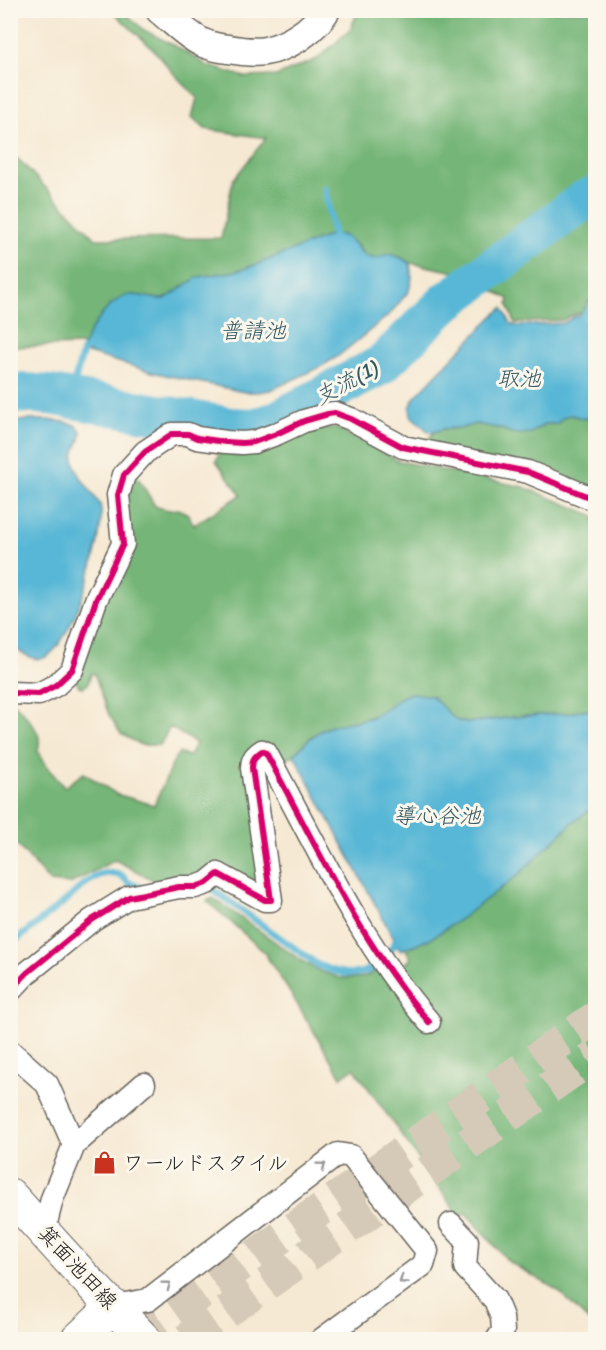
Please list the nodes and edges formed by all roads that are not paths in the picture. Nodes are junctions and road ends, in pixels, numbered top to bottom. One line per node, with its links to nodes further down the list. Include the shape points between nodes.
1 (160, 10): 2 (street, via 199,41 249,52 284,45 314,26)
2 (327, 10)
3 (596, 500): 4 (street, via 528,472 403,447 335,413 254,442 172,434 145,452 124,475 118,495 123,544 96,600 72,670 39,694)
4 (10, 693)
5 (10, 991): 6 (street, via 27,972 92,920 129,897 195,887 219,874 271,900 252,768 256,755 262,751 382,960)
6 (429, 1022)
7 (10, 1051): 9 (street, via 47,1084)
8 (144, 1084): 9 (street)
9 (74, 1145): 12 (street, via 52,1199)
10 (10, 1195): 12 (main road, 箕面池田線)
11 (451, 1224): 17 (street, via 467,1241 465,1267 495,1300 502,1317 502,1332)
12 (44, 1232): 13 (main road, 箕面池田線)
13 (114, 1306): 14 (main road); 15 (main road, 箕面池田線); 16 (street, one-way to 16, via 148,1300 338,1154 351,1155 427,1251 423,1265)
14 (77, 1340)
15 (145, 1340)
16 (321, 1340)
17 (497, 1340)

